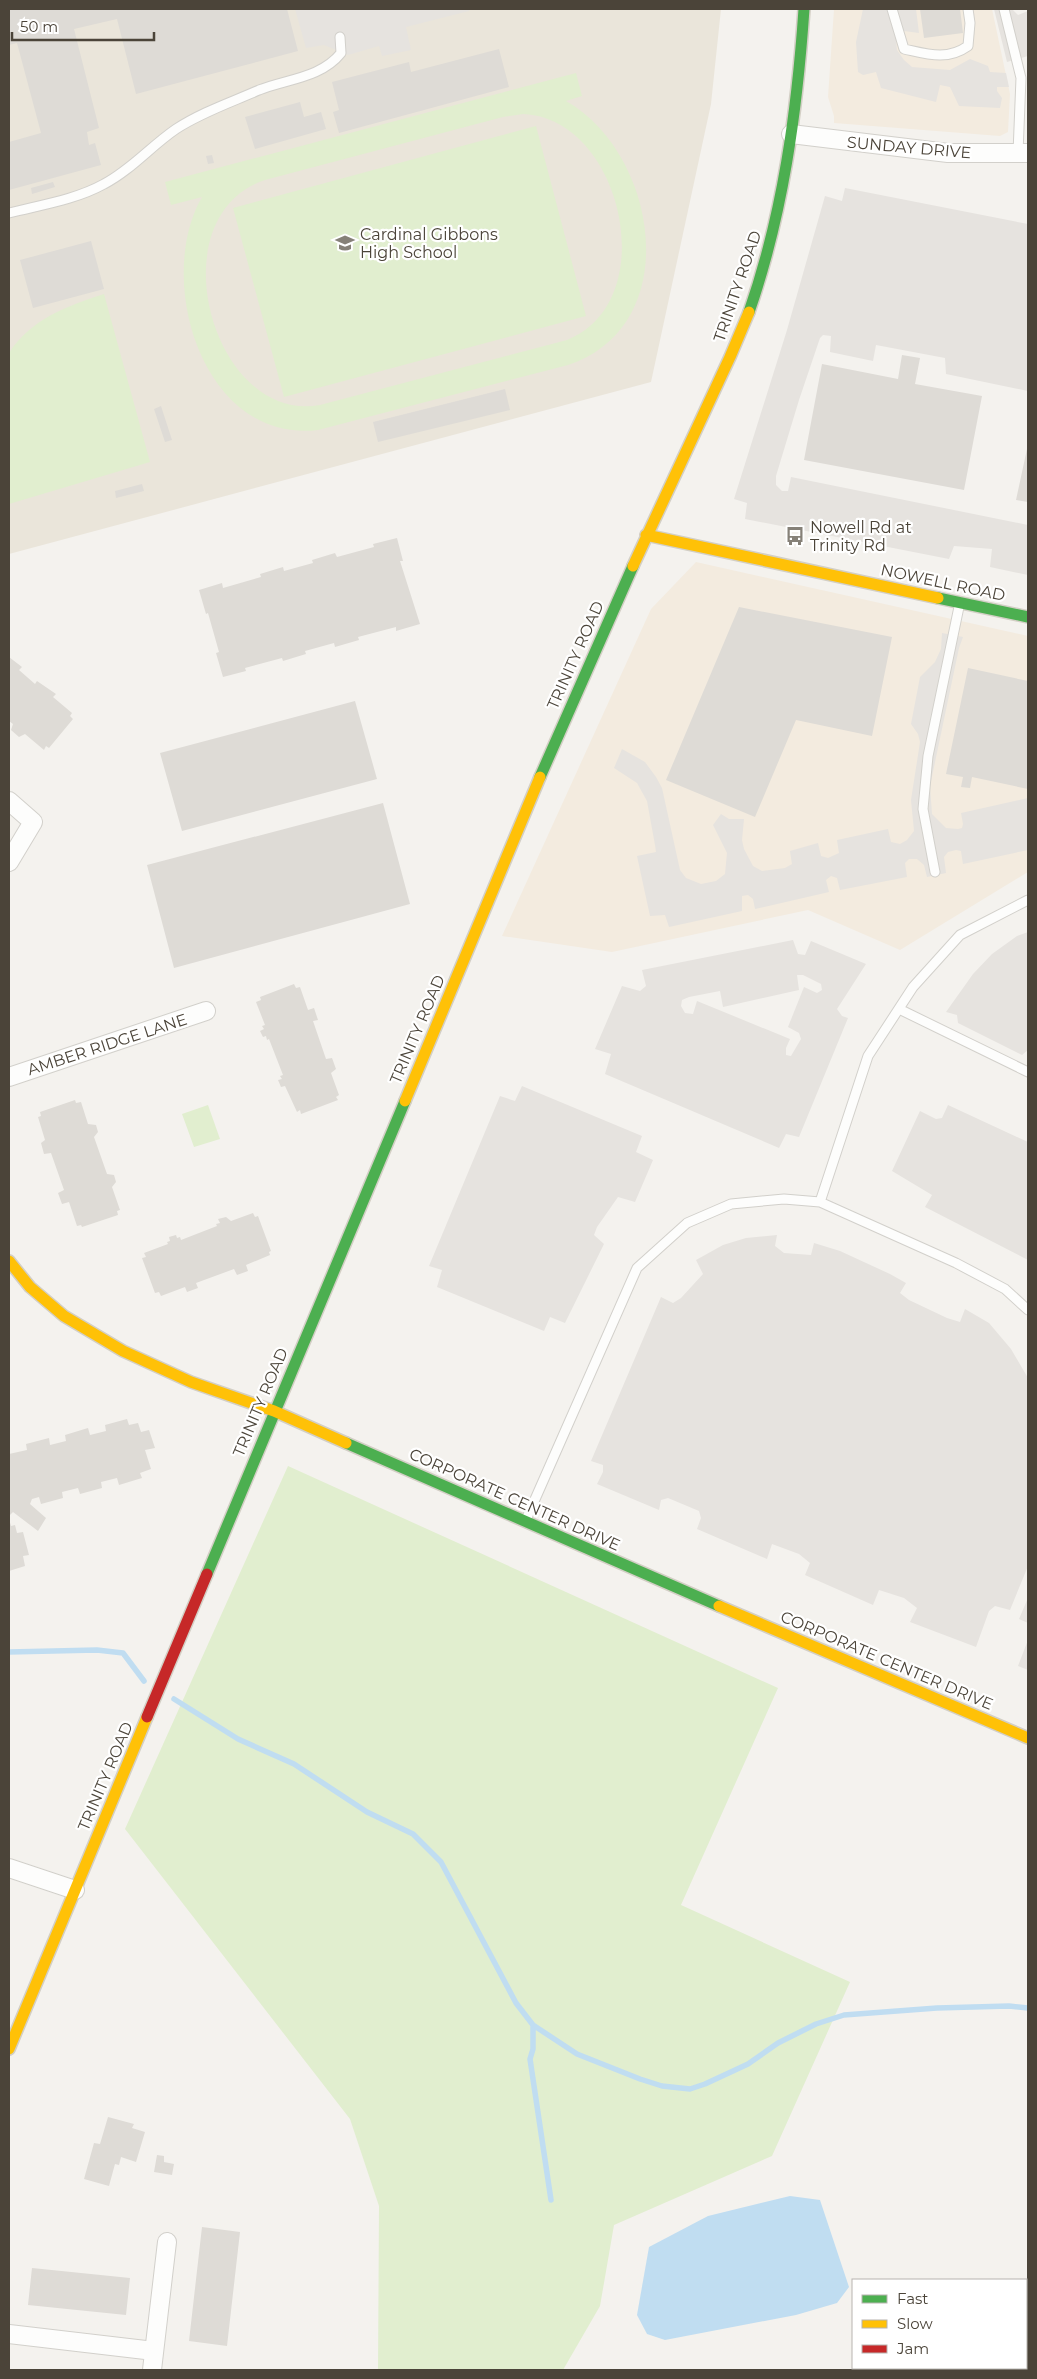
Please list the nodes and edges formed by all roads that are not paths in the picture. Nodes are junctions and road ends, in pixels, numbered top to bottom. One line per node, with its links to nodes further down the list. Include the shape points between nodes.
1 (804, 9): 6 (main road, TRINITY ROAD)
2 (892, 9): 3 (lane, via 904,49 934,55 957,54 968,46)
3 (968, 9)
4 (1004, 9): 7 (lane, via 1021,78)
5 (340, 37): 8 (lane, via 341,53 335,61 311,75 272,85 208,112 178,128 102,186)
6 (790, 134): 7 (street, SUNDAY DRIVE, via 948,153); 9 (main road, TRINITY ROAD, via 776,221 756,292 732,352)
7 (1023, 153)
8 (9, 214)
9 (646, 534): 10 (main road, NOWELL ROAD); 23 (main road, TRINITY ROAD, via 557,736)
10 (960, 602): 11 (main road, NOWELL ROAD); 14 (lane, via 928,756 923,808)
11 (1028, 617)
12 (9, 801): 13 (street, via 33,822)
13 (9, 862)
14 (935, 872)
15 (1028, 900): 16 (lane, via 960,935 913,987)
16 (898, 1009): 18 (lane); 20 (lane, via 868,1056)
17 (206, 1011): 19 (street, AMBER RIDGE LANE)
18 (1028, 1072)
19 (9, 1077)
20 (820, 1202): 22 (lane, via 956,1263 1005,1289); 24 (lane, via 784,1199 731,1204 687,1224 636,1268)
21 (9, 1261): 23 (main road, CORPORATE CENTER DRIVE, via 30,1287 64,1316 123,1352 191,1382)
22 (1028, 1310)
23 (274, 1411): 24 (main road, CORPORATE CENTER DRIVE); 27 (main road, TRINITY ROAD)
24 (525, 1523): 25 (main road, CORPORATE CENTER DRIVE)
25 (1028, 1738)
26 (9, 1868): 27 (street)
27 (75, 1890): 28 (main road, TRINITY ROAD)
28 (9, 2049)
29 (167, 2242): 31 (street)
30 (9, 2334): 31 (street)
31 (154, 2351): 32 (street)
32 (152, 2370)

